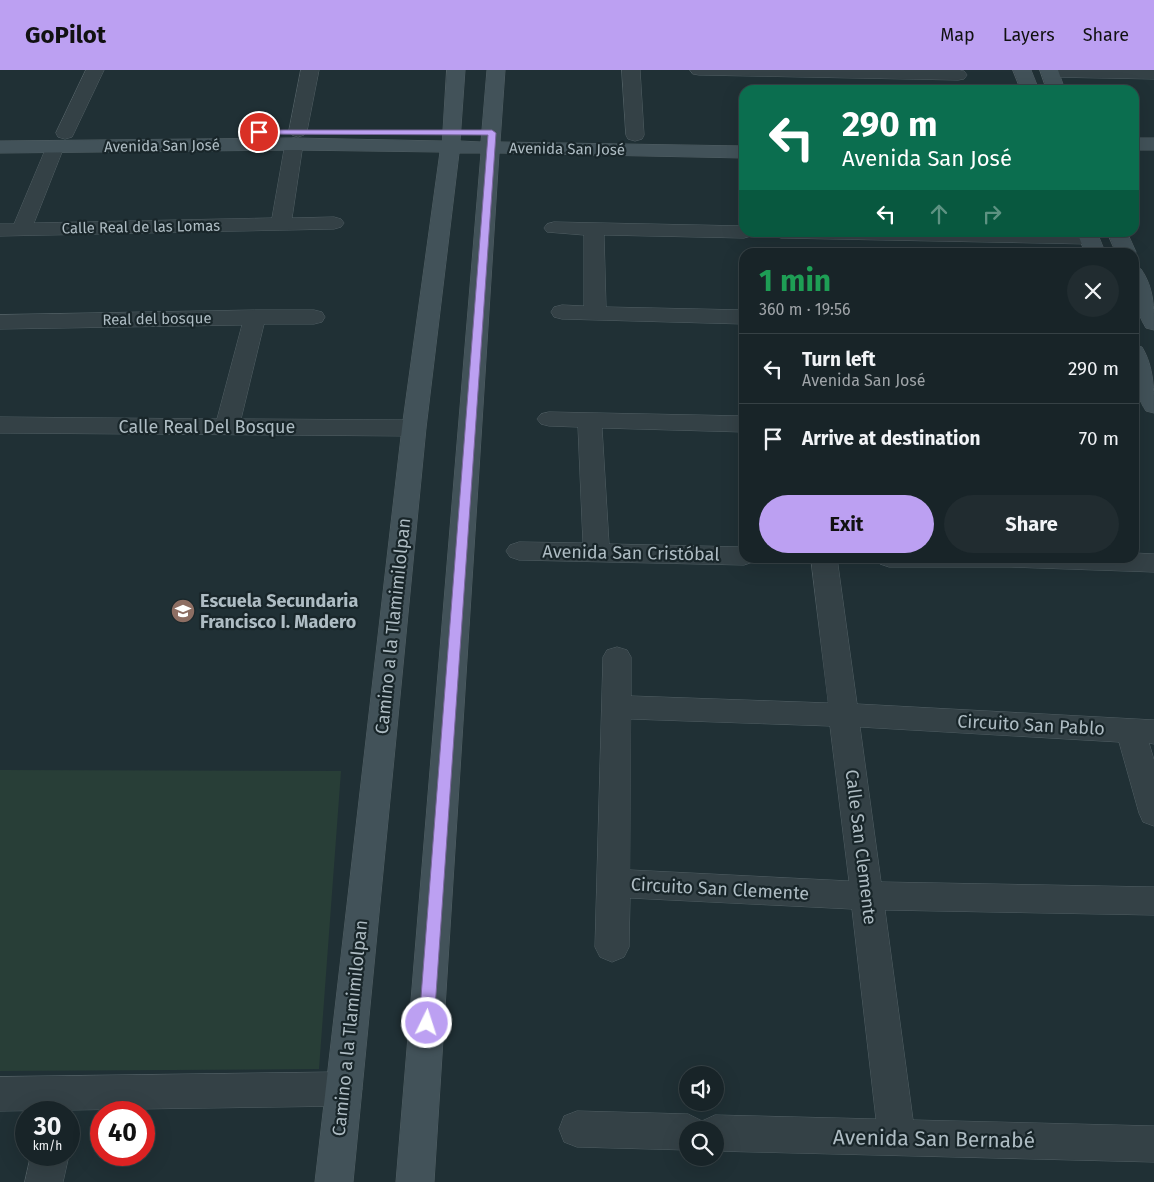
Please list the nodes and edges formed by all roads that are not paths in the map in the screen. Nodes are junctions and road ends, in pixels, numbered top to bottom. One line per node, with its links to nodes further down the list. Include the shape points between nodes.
1 (95, 70): 18 (street)
2 (310, 70): 17 (street)
3 (456, 70): 19 (street, Camino a la Tlamimilolpan)
4 (496, 70): 20 (street)
5 (631, 70): 15 (street)
6 (699, 70): 11 (street)
7 (1022, 70): 12 (street)
8 (1049, 71): 9 (street); 13 (street)
9 (1154, 74)
10 (958, 75): 11 (street)
11 (884, 82)
12 (1028, 85)
13 (1054, 85)
14 (0, 134): 18 (street, Avenida San José)
15 (636, 135): 16 (street, Avenida San José); 20 (street, Avenida San José)
16 (739, 137)
17 (296, 138): 18 (street, Avenida San José); 19 (street, Avenida San José); 28 (street)
18 (60, 140): 23 (street, Avenida San José); 30 (street)
19 (450, 140): 20 (street, Avenida San José); 51 (street, Camino a la Tlamimilolpan)
20 (491, 140): 24 (street, Avenida San José); 79 (street)
21 (1139, 144): 22 (street)
22 (1154, 144)
23 (0, 147)
24 (739, 152)
25 (1139, 159): 26 (street)
26 (1154, 160)
27 (334, 223): 28 (street, Calle Real de las Lomas)
28 (282, 224): 30 (street, Calle Real de las Lomas)
29 (554, 228): 31 (street)
30 (22, 229): 32 (street, Calle Real de las Lomas)
31 (594, 229): 33 (street); 38 (street)
32 (0, 230)
33 (739, 232)
34 (953, 237): 35 (street)
35 (1090, 241)
36 (1139, 286): 43 (street)
37 (562, 312): 38 (street)
38 (595, 313): 41 (street)
39 (314, 316): 40 (street, Real del bosque)
40 (255, 317): 42 (street, Real del bosque); 50 (street)
41 (739, 317)
42 (0, 322)
43 (1154, 323)
44 (1139, 366): 45 (street)
45 (1154, 406)
46 (548, 419): 47 (street)
47 (590, 420): 48 (street); 53 (street)
48 (739, 424)
49 (0, 425): 50 (street, Calle Real Del Bosque)
50 (227, 427): 51 (street, Calle Real Del Bosque)
51 (414, 428): 67 (street, Camino a la Tlamimilolpan)
52 (519, 550): 53 (street, Avenida San Cristóbal)
53 (596, 553): 54 (street, Avenida San Cristóbal)
54 (739, 556)
55 (1139, 562): 57 (street)
56 (825, 563): 60 (street, Calle San Clemente)
57 (1154, 563)
58 (617, 657): 59 (street, Circuito San Clemente)
59 (618, 707): 60 (street); 63 (street, Circuito San Clemente)
60 (845, 716): 61 (street, Circuito San Pablo); 64 (street, Calle San Clemente)
61 (1143, 731): 62 (street, Circuito San Pablo)
62 (1154, 813)
63 (614, 883): 64 (street, Circuito San Clemente); 66 (street)
64 (868, 896): 65 (street); 74 (street, Calle San Clemente)
65 (1154, 901)
66 (612, 947)
67 (344, 1089): 70 (street); 78 (street, Camino a la Tlamimilolpan)
68 (0, 1094): 69 (street)
69 (48, 1101)
70 (80, 1102)
71 (577, 1129): 72 (street)
72 (679, 1132)
73 (724, 1133): 74 (street, Avenida San Bernabé)
74 (897, 1138): 75 (street, Avenida San Bernabé)
75 (1154, 1144)
76 (48, 1166): 77 (street)
77 (44, 1182)
78 (334, 1182)
79 (415, 1182)

